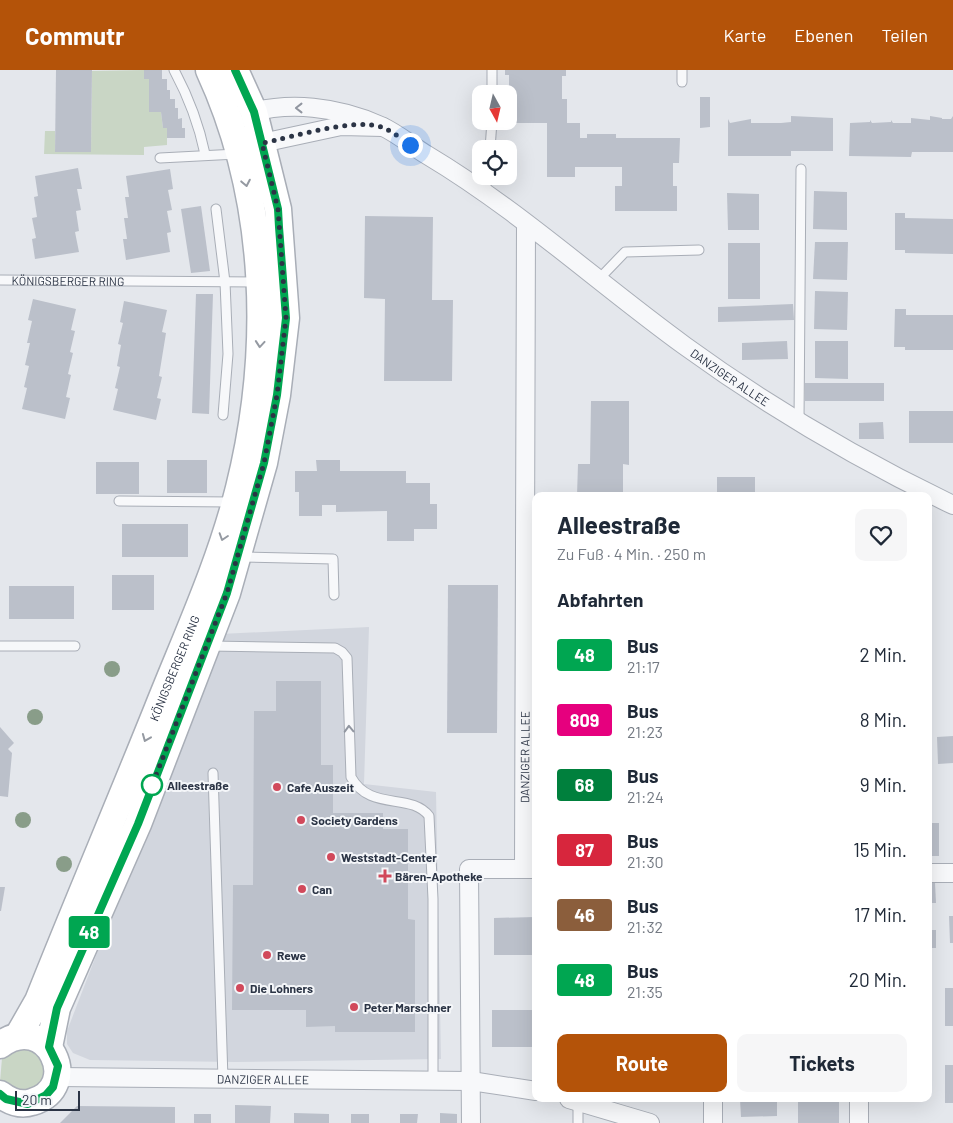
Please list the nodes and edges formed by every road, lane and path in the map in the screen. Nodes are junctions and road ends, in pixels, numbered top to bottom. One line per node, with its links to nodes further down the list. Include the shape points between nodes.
1 (174, 70): 12 (lane, via 185,90)
2 (209, 70): 9 (main road, KÖNIGSBERGER RING)
3 (235, 70): 8 (main road, KÖNIGSBERGER RING)
4 (492, 70): 7 (lane)
5 (682, 70): 6 (lane)
6 (682, 82)
7 (492, 85)
8 (254, 112): 9 (street, DANZIGER ALLEE); 10 (street, DANZIGER ALLEE, one-way to 8, via 343,112 300,107); 11 (main road, KÖNIGSBERGER RING)
9 (230, 120): 11 (main road, KÖNIGSBERGER RING)
10 (383, 127): 11 (street, via 341,126); 15 (street, DANZIGER ALLEE)
11 (251, 149): 12 (lane); 23 (main road, KÖNIGSBERGER RING, one-way to 23, via 252,212); 31 (main road, KÖNIGSBERGER RING, via 278,209 286,318 277,395 264,463)
12 (205, 154): 13 (lane)
13 (160, 158)
14 (800, 169): 25 (lane)
15 (472, 180)
16 (486, 185): 18 (street, DANZIGER ALLEE)
17 (216, 210): 22 (lane)
18 (526, 224): 20 (street, DANZIGER ALLEE); 33 (street, DANZIGER ALLEE)
19 (698, 250): 20 (lane, via 625,252)
20 (599, 279): 25 (street, DANZIGER ALLEE, via 685,346)
21 (0, 280): 22 (lane, KÖNIGSBERGER RING)
22 (226, 282): 23 (lane, KÖNIGSBERGER RING); 24 (lane, via 228,354)
23 (260, 282): 29 (main road, KÖNIGSBERGER RING, one-way to 29, via 262,321 255,399)
24 (223, 415)
25 (799, 422): 26 (street, DANZIGER ALLEE, via 875,467)
26 (926, 492)
27 (932, 495): 30 (street, DANZIGER ALLEE)
28 (118, 501): 29 (lane)
29 (234, 502): 41 (main road, KÖNIGSBERGER RING, one-way to 41, via 206,588 38,1001)
30 (953, 505)
31 (238, 556): 32 (lane, via 333,559); 36 (main road, KÖNIGSBERGER RING)
32 (334, 595)
33 (531, 644): 38 (street, DANZIGER ALLEE)
34 (0, 646): 35 (lane)
35 (75, 646)
36 (206, 646): 42 (main road, KÖNIGSBERGER RING, via 138,824 57,1008); 45 (lane, one-way to 36, via 433,899 429,816 423,808 380,800 355,785 351,777 347,658 335,648)
37 (213, 773): 44 (lane)
38 (530, 869): 46 (street, DANZIGER ALLEE, via 469,869)
39 (932, 873): 40 (street)
40 (953, 873)
41 (9, 1041): 42 (main road, KÖNIGSBERGER RING, via 40,1040)
42 (49, 1047): 43 (main road, via 58,1066)
43 (57, 1077): 44 (street, DANZIGER ALLEE); 52 (main road, via 46,1095 28,1104)
44 (223, 1079): 45 (street, DANZIGER ALLEE)
45 (432, 1080): 46 (street, DANZIGER ALLEE)
46 (471, 1081): 47 (street, DANZIGER ALLEE); 53 (street, DANZIGER ALLEE)
47 (532, 1091)
48 (573, 1102): 54 (lane)
49 (580, 1102): 55 (street)
50 (713, 1102): 56 (street)
51 (859, 1102): 57 (street)
52 (9, 1107)
53 (471, 1123)
54 (578, 1123)
55 (650, 1123)
56 (713, 1123)
57 (859, 1123)

